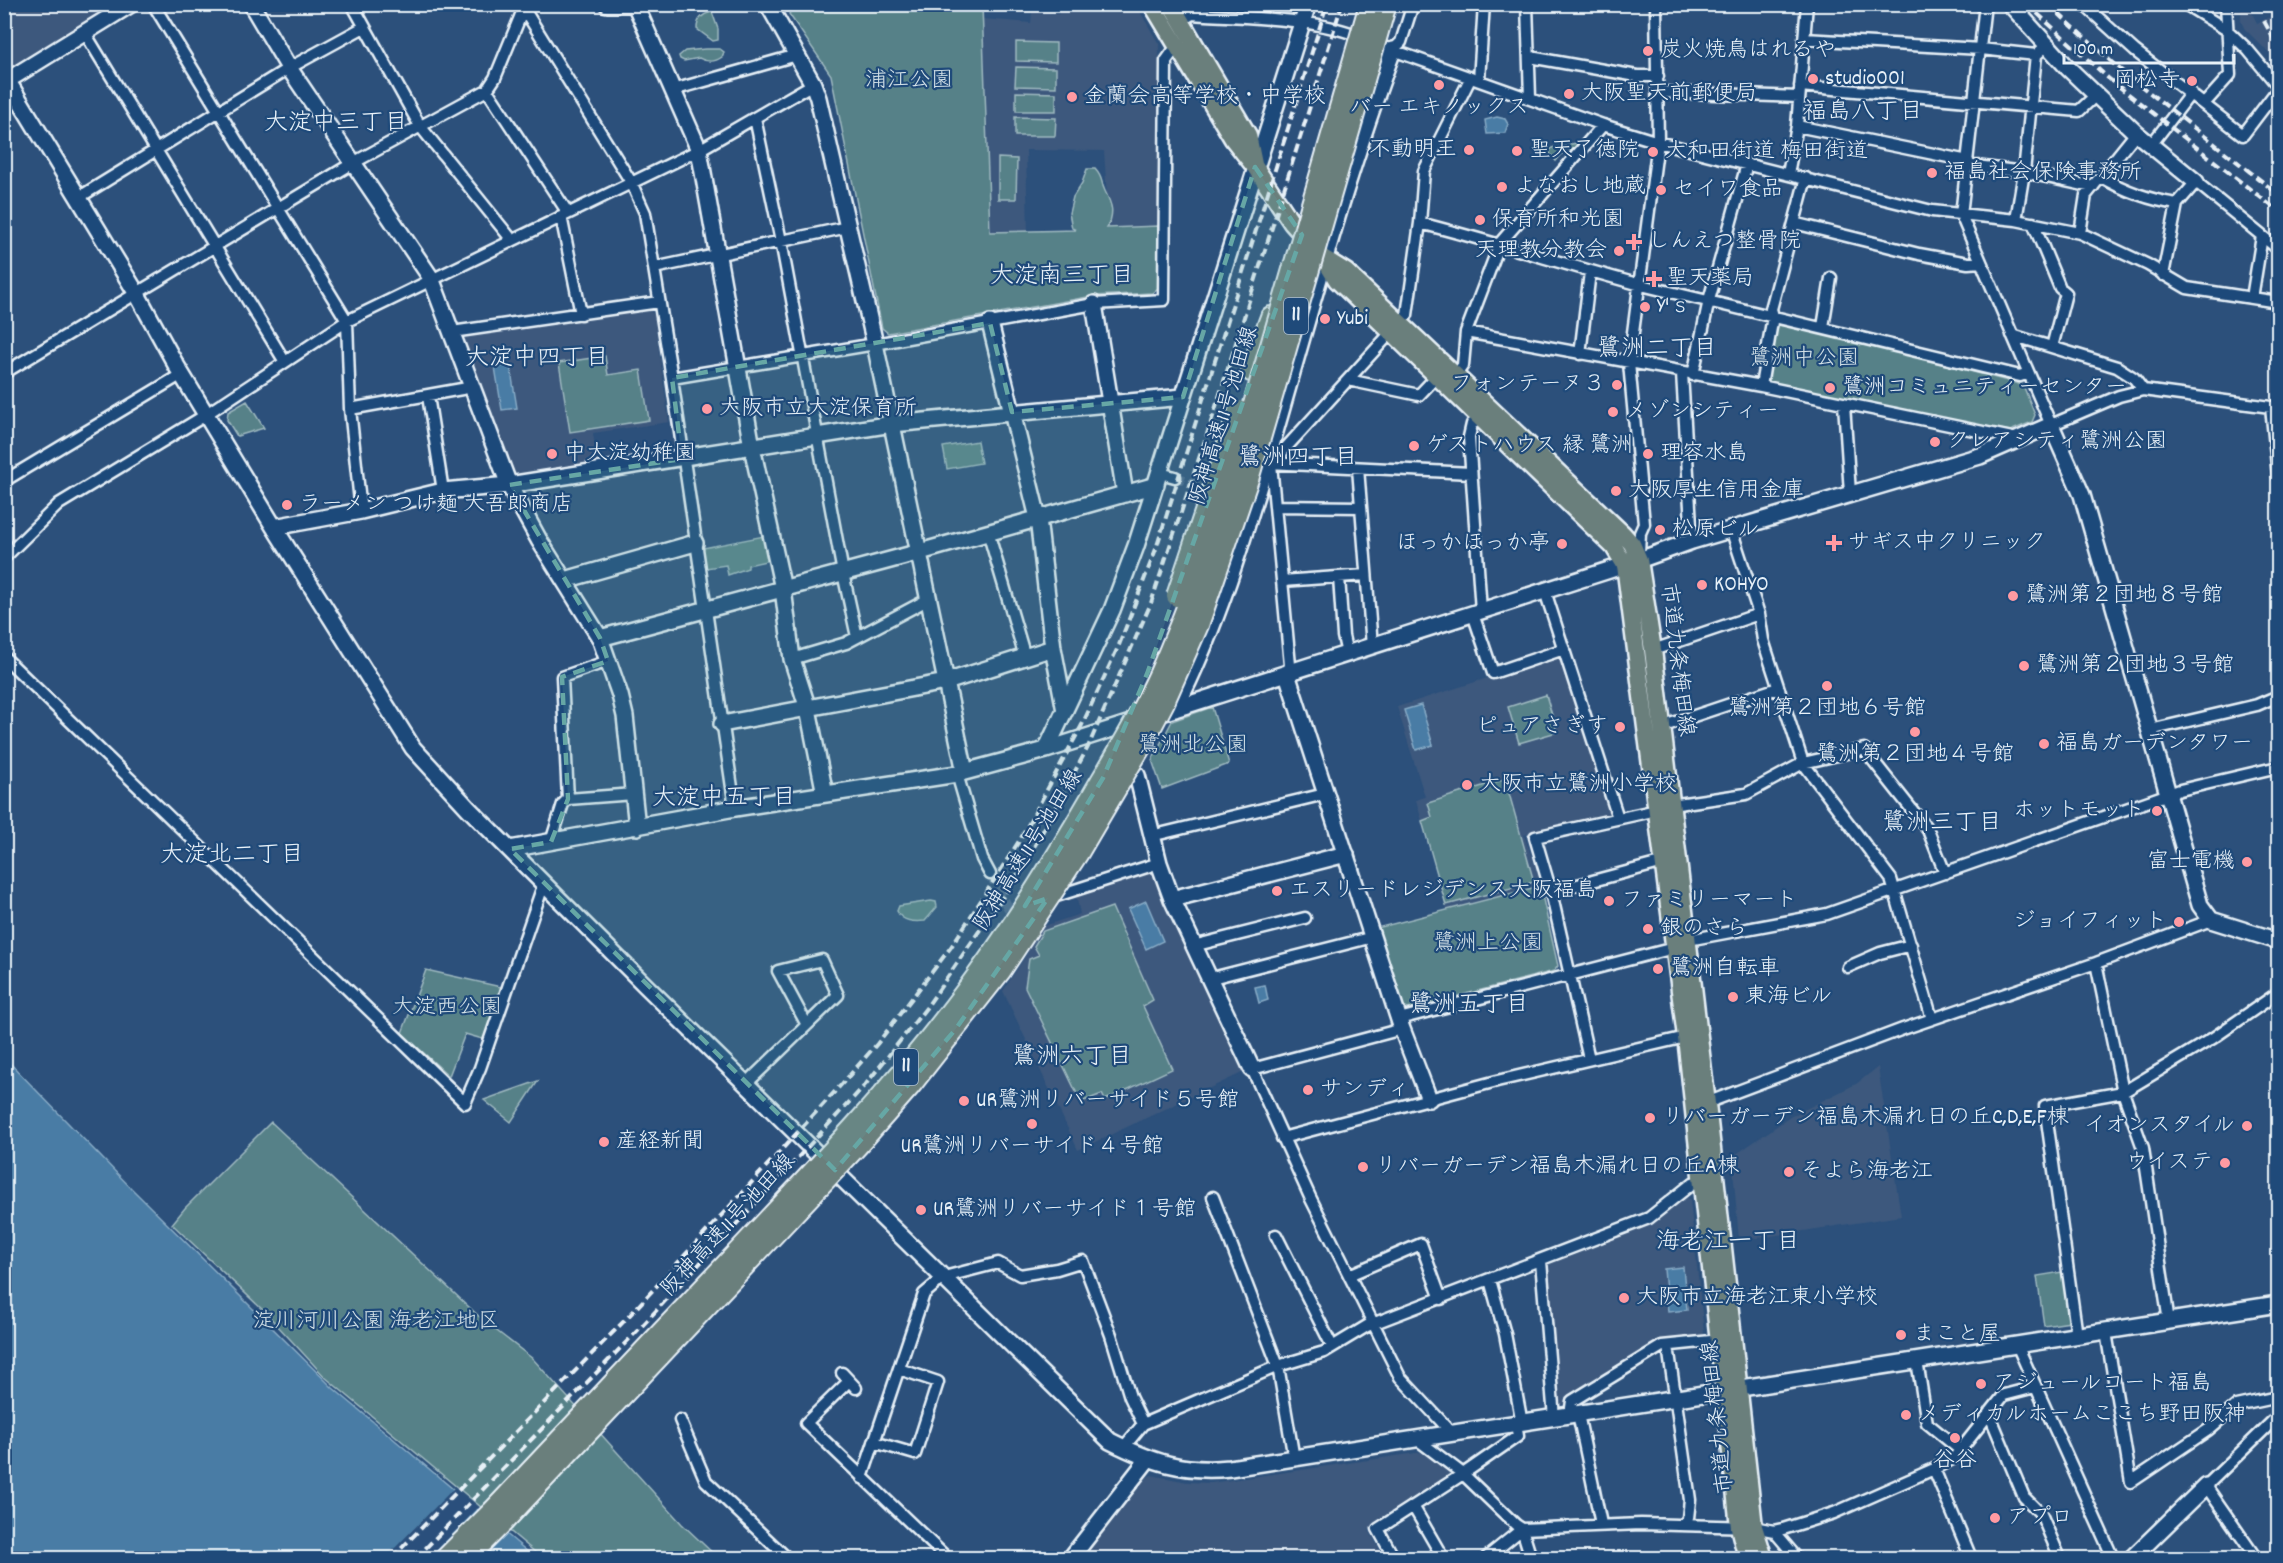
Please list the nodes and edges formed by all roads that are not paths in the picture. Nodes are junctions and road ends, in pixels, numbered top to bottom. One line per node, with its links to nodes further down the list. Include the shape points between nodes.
1 (130, 4): 31 (street)
2 (153, 4): 56 (street)
3 (251, 4): 39 (street)
4 (352, 4): 29 (street)
5 (607, 4): 23 (street)
6 (768, 4): 37 (street)
7 (1152, 4): 33 (main road, 市道九条梅田線)
8 (1171, 4): 27 (main road, 市道九条梅田線)
9 (1230, 4): 26 (street)
10 (1308, 4): 28 (street)
11 (1370, 4): 216 (highway, 阪神高速11号池田線 / 11, bridge, via 1210,544 1159,675)
12 (1386, 4): 51 (highway, 阪神高速11号池田線 / 11, bridge)
13 (1397, 4): 51 (highway, 11, bridge)
14 (1413, 4): 35 (street, via 1401,42)
15 (1484, 4): 42 (street)
16 (1527, 4): 38 (street)
17 (1656, 4): 40 (street)
18 (1807, 4): 32 (street)
19 (1985, 4): 34 (street)
20 (2010, 4): 36 (street)
21 (2185, 4): 30 (street)
22 (2226, 4): 30 (street)
23 (636, 5): 46 (street)
24 (2088, 6): 49 (street, via 2135,51)
25 (524, 7): 45 (street); 74 (street)
26 (1231, 17): 27 (street, via 1192,14); 28 (street)
27 (1181, 21): 69 (main road, 市道九条梅田線, via 1248,135)
28 (1302, 23): 35 (street, via 1351,32); 69 (street)
29 (364, 27): 39 (street); 59 (street)
30 (2227, 30): 44 (street); 54 (street, via 2230,75)
31 (85, 33): 41 (street); 64 (street)
32 (1804, 39): 34 (street); 48 (street)
33 (1176, 47): 69 (main road, 市道九条梅田線); 109 (street, via 1166,61 1164,300)
34 (1981, 49): 36 (street); 53 (street)
35 (1393, 50): 42 (street); 96 (street, via 1366,122)
36 (2041, 50): 50 (street); 55 (street)
37 (796, 55): 43 (street); 46 (street)
38 (1530, 57): 40 (street, via 1637,76); 52 (street)
39 (289, 68): 56 (street); 66 (street)
40 (1658, 76): 47 (street)
41 (6, 78): 77 (street)
42 (1475, 79): 52 (street); 83 (street, via 1424,171)
43 (813, 84): 57 (street); 86 (street)
44 (2278, 88): 54 (street, via 2243,135)
45 (487, 90): 59 (street); 80 (street)
46 (672, 90): 65 (street)
47 (1659, 92): 48 (street); 62 (street)
48 (1800, 92): 53 (street); 60 (street)
49 (2191, 93): 54 (street); 63 (street)
50 (2096, 95): 55 (street, via 2079,111); 61 (street)
51 (1359, 98): 312 (highway, 阪神高速11号池田線 / 11, bridge, via 1249,476 1198,625 1141,746 1078,853 1001,970 909,1087 797,1212)
52 (1530, 98): 58 (street)
53 (1975, 102): 55 (street); 67 (street)
54 (2204, 104)
55 (2030, 106): 70 (street)
56 (217, 111): 64 (street); 79 (street)
57 (754, 118): 65 (street); 91 (street)
58 (1603, 125): 62 (street); 92 (street)
59 (420, 126): 66 (street); 90 (street)
60 (1797, 126): 67 (street); 71 (street)
61 (2136, 133): 63 (street); 72 (street)
62 (1658, 142): 68 (street); 103 (street)
63 (2151, 145): 75 (street)
64 (156, 148): 77 (street); 93 (street)
65 (699, 150): 74 (street); 95 (street)
66 (353, 163): 79 (street); 101 (street)
67 (1968, 163): 70 (street); 81 (street)
68 (1747, 164): 71 (street); 106 (street)
69 (1255, 167): 88 (main road, 市道九条梅田線); 140 (street)
70 (2024, 172): 76 (street); 82 (street)
71 (1788, 174): 73 (street)
72 (2101, 177): 76 (street); 78 (street, via 2154,201)
73 (1806, 178): 81 (street); 84 (street)
74 (632, 182): 80 (street); 98 (street, via 645,213)
75 (2196, 182): 78 (street); 89 (street)
76 (2092, 187): 87 (street, via 2086,195)
77 (78, 198): 104 (street)
78 (2177, 204): 100 (street)
79 (280, 209): 93 (street); 112 (street)
80 (565, 214): 90 (street); 110 (street)
81 (1961, 215): 82 (street); 97 (street)
82 (2016, 220): 85 (street)
83 (1420, 223): 92 (street); 115 (street, via 1407,315)
84 (1794, 223): 97 (street, via 1919,254); 111 (street, via 1771,309)
85 (2033, 223): 87 (street); 121 (street, via 2060,288 2066,293)
86 (848, 227): 91 (street); 120 (street)
87 (2080, 233): 100 (street)
88 (1302, 235): 96 (main road, 市道九条梅田線); 127 (highway, 11)
89 (2262, 236): 94 (street); 105 (street)
90 (512, 240): 101 (street)
91 (781, 241): 95 (street); 123 (street)
92 (1500, 243): 99 (street); 118 (street)
93 (214, 247): 104 (street); 124 (street)
94 (2278, 249)
95 (717, 255): 98 (street); 126 (street)
96 (1324, 259): 114 (street); 115 (main road, 市道九条梅田線, via 1346,272)
97 (1980, 262): 119 (street)
98 (654, 268): 107 (street)
99 (1590, 272): 103 (street); 122 (street)
100 (2163, 275): 105 (street, via 2187,288)
101 (431, 278): 112 (street); 117 (street)
102 (1831, 278): 116 (street)
103 (1641, 285): 106 (street); 125 (street)
104 (137, 294): 128 (street); 130 (street)
105 (2252, 298): 108 (street)
106 (1709, 300): 111 (street); 131 (street)
107 (659, 302): 110 (street); 134 (street)
108 (2278, 302)
109 (1094, 304): 113 (street); 141 (street)
110 (580, 314): 117 (street)
111 (1773, 316): 116 (street); 136 (street)
112 (347, 321): 124 (street); 144 (street)
113 (990, 323): 120 (street); 145 (street)
114 (1306, 325): 127 (highway, via 1281,331); 154 (street)
115 (1395, 327): 132 (main road, 市道九条梅田線); 133 (main road, 市道九条梅田線); 135 (street)
116 (1823, 327): 129 (street, via 2020,376)
117 (452, 332): 137 (street)
118 (1466, 332): 122 (street); 132 (street, via 1463,366)
119 (2012, 335): 121 (street); 129 (street)
120 (875, 344): 123 (street); 148 (street)
121 (2052, 347): 138 (street, via 2117,368)
122 (1580, 354): 125 (street)
123 (804, 356): 126 (street); 150 (street)
124 (285, 362): 146 (street)
125 (1629, 363): 131 (street); 177 (street, via 1644,524)
126 (737, 367): 134 (street); 152 (street)
127 (1251, 371): 216 (highway, 11, bridge, via 1176,601)
128 (4, 373)
129 (2028, 373): 149 (street)
130 (182, 374): 146 (street); 159 (street)
131 (1688, 374): 136 (street); 173 (street)
132 (1456, 375): 177 (main road, 市道九条梅田線, via 1623,534 1632,544)
133 (1436, 376): 135 (street, via 1419,395); 147 (main road, 市道九条梅田線)
134 (672, 378): 153 (street)
135 (1348, 380): 154 (street)
136 (1761, 386): 142 (street)
137 (473, 387): 139 (street); 160 (street)
138 (2144, 390): 143 (street); 149 (street, via 2119,396)
139 (428, 396): 144 (street); 162 (street)
140 (1183, 397): 141 (street); 158 (street)
141 (1110, 403): 145 (street); 164 (street)
142 (1844, 404): 151 (street); 163 (street)
143 (2275, 408): 157 (street)
144 (350, 409): 168 (street)
145 (1012, 412): 148 (street); 169 (street)
146 (207, 414): 170 (street); 175 (street, via 59,504)
147 (1481, 418): 156 (street, via 1472,424 1469,437); 177 (main road, 市道九条梅田線)
148 (892, 424): 150 (street); 176 (street)
149 (2051, 425): 151 (street); 210 (street, via 2082,495)
150 (818, 436): 152 (street); 178 (street)
151 (2017, 439): 163 (street, via 1980,456)
152 (752, 447): 153 (street); 183 (street)
153 (682, 459): 160 (street); 174 (street)
154 (1268, 463): 155 (street); 165 (street); 166 (street)
155 (1358, 468): 156 (street); 167 (street)
156 (1471, 473): 187 (street)
157 (2278, 476)
158 (1164, 478): 164 (street); 206 (street, via 1112,610)
159 (4, 482)
160 (509, 485): 162 (street); 181 (street)
161 (1203, 486): 165 (street)
162 (443, 491): 168 (street)
163 (1850, 493): 171 (street)
164 (1125, 494): 169 (street)
165 (1254, 501): 205 (street, via 1200,659)
166 (1275, 506): 167 (street); 182 (street)
167 (1361, 507): 179 (street)
168 (361, 511): 170 (street)
169 (1038, 518): 172 (street); 192 (street)
170 (274, 527): 228 (street, via 413,748)
171 (1731, 530): 173 (street); 188 (street)
172 (988, 532): 176 (street); 197 (street)
173 (1692, 541): 177 (street)
174 (695, 543): 181 (street); 186 (street)
175 (6, 552)
176 (920, 552): 178 (street); 185 (street)
177 (1632, 562): 184 (street); 194 (main road, 市道九条梅田線); 223 (main road, 市道九条梅田線)
178 (843, 573): 183 (street); 189 (street)
179 (1366, 575): 180 (street); 191 (street)
180 (1339, 577): 182 (street); 195 (street)
181 (565, 580): 190 (street)
182 (1282, 580): 200 (street, via 1290,665)
183 (783, 590): 186 (street); 198 (street)
184 (1545, 591): 187 (street); 193 (street)
185 (929, 599): 189 (street); 201 (street)
186 (706, 610): 190 (street); 207 (street)
187 (1477, 613): 191 (street); 193 (street, via 1493,673)
188 (1759, 614): 194 (street); 202 (street)
189 (857, 637): 198 (street)
190 (600, 638): 199 (street)
191 (1372, 646): 195 (street)
192 (1053, 648): 197 (street); 206 (street)
193 (1564, 649): 224 (street)
194 (1653, 650): 209 (main road, 市道九条梅田線)
195 (1347, 654): 200 (street)
196 (4, 657): 234 (street, via 465,1103)
197 (1025, 657): 201 (street)
198 (792, 659): 204 (street)
199 (608, 661): 217 (street, via 625,716); 221 (street, via 562,677)
200 (1287, 674): 205 (street); 219 (street)
201 (946, 681): 204 (street); 214 (street)
202 (1778, 688): 209 (street); 212 (street)
203 (2278, 696): 210 (street, via 2257,705)
204 (808, 709): 207 (street); 218 (street)
205 (1175, 709): 208 (street)
206 (1065, 711): 211 (street)
207 (722, 724): 222 (street)
208 (1122, 726): 211 (street); 215 (street)
209 (1661, 727): 223 (main road, 市道九条梅田線)
210 (2150, 730): 220 (street)
211 (1046, 750): 214 (street)
212 (1803, 763): 223 (street, via 1746,794); 232 (street, via 1860,749 1868,752 1928,830); 235 (street, via 1891,879)
213 (2278, 767): 220 (street)
214 (961, 773): 218 (street); 233 (street, via 982,860)
215 (1137, 775): 226 (street)
216 (1103, 778): 311 (highway, 阪神高速11号池田線 / 11, bridge, via 989,960 898,1077 793,1194)
217 (634, 794): 221 (street); 225 (street)
218 (825, 794): 222 (street)
219 (1325, 794): 226 (street); 229 (street)
220 (2169, 794): 232 (street); 240 (street, via 2200,905)
221 (568, 799): 227 (street)
222 (735, 808): 225 (street)
223 (1664, 808): 224 (street); 230 (main road, 市道九条梅田線); 243 (main road, 市道九条梅田線)
224 (1618, 818): 236 (street, via 1535,837)
225 (637, 827): 227 (street)
226 (1151, 836): 231 (street)
227 (551, 842): 228 (street)
228 (510, 849): 234 (street)
229 (1346, 854): 237 (street); 241 (street)
230 (1664, 861): 236 (street); 243 (main road, 市道九条梅田線)
231 (1159, 863): 237 (street); 238 (street)
232 (1945, 873): 235 (street)
233 (990, 874)
234 (544, 882): 257 (street)
235 (1895, 891): 243 (street, via 1827,914); 244 (street)
236 (1551, 892): 248 (street)
237 (1172, 898): 245 (street)
238 (1009, 909)
239 (1305, 918): 245 (street)
240 (2211, 920): 242 (street); 246 (street)
241 (1373, 937): 249 (street); 252 (street)
242 (2278, 940)
243 (1681, 944): 248 (street); 254 (main road, 市道九条梅田線); 260 (main road, 市道九条梅田線)
244 (1911, 945): 247 (street); 251 (street)
245 (1193, 946): 249 (street)
246 (2096, 963): 251 (street); 258 (street)
247 (1848, 967)
248 (1570, 975): 252 (street); 255 (street)
249 (1208, 979): 256 (street)
250 (2278, 993): 258 (street)
251 (1932, 1019): 260 (street)
252 (1401, 1024): 256 (street); 259 (street)
253 (807, 1025): 253 (street, via 838,995 822,960 778,971); 257 (street)
254 (1686, 1037): 255 (street); 260 (main road, 市道九条梅田線)
255 (1589, 1059): 259 (street)
256 (1251, 1069): 261 (street)
257 (746, 1084): 267 (street)
258 (2123, 1092): 271 (street, via 2143,1148); 274 (street, via 2044,1106)
259 (1429, 1099): 261 (street)
260 (1700, 1105): 262 (main road, 市道九条梅田線); 284 (main road, 市道九条梅田線)
261 (1282, 1138): 266 (street)
262 (1701, 1180): 265 (street, via 1649,1218); 284 (main road, 市道九条梅田線)
263 (1213, 1197): 280 (street)
264 (1276, 1235): 277 (street)
265 (1541, 1261): 268 (street); 290 (street)
266 (1349, 1275): 269 (street, via 1421,1244); 272 (street)
267 (944, 1277): 281 (street, via 924,1294); 293 (street, via 998,1263 1020,1275 1083,1261); 297 (street, via 1098,1431)
268 (1490, 1280): 269 (street); 292 (street, via 1505,1334)
269 (1441, 1299): 272 (street)
270 (2278, 1304): 271 (street)
271 (2169, 1322): 273 (street)
272 (1373, 1325): 277 (street); 294 (street, via 1400,1377)
273 (2106, 1332): 274 (street); 285 (street, via 2131,1482 2208,1430 2236,1406)
274 (2077, 1336): 276 (street)
275 (1711, 1341): 278 (street)
276 (2017, 1345): 279 (street); 283 (street)
277 (1332, 1346): 280 (street)
278 (1668, 1346): 286 (street); 288 (street, via 1572,1401)
279 (1917, 1361): 284 (street); 298 (street, via 1927,1423)
280 (1278, 1366): 293 (street); 300 (street)
281 (899, 1369): 296 (street); 296 (street, via 938,1382 915,1454)
282 (849, 1381): 303 (street, via 806,1423)
283 (2036, 1387): 287 (street, via 2004,1395); 325 (street)
284 (1731, 1390): 286 (street); 308 (main road, 市道九条梅田線)
285 (2278, 1397)
286 (1676, 1398): 288 (street); 307 (street, via 1690,1500)
287 (1989, 1413): 298 (street); 324 (street, via 2024,1497 2041,1514)
288 (1574, 1414): 290 (street); 306 (street)
289 (2278, 1416): 304 (street)
290 (1554, 1418): 292 (street)
291 (680, 1420): 313 (street, via 706,1481)
292 (1519, 1423): 294 (street); 302 (street, via 1518,1436)
293 (1143, 1424): 297 (street)
294 (1453, 1434): 295 (street)
295 (1418, 1440): 300 (street); 302 (street)
296 (874, 1442): 303 (street)
297 (1123, 1448): 299 (street)
298 (1960, 1450): 301 (street)
299 (1148, 1459): 300 (street, via 1166,1466 1212,1470); 315 (street)
300 (1294, 1459)
301 (1934, 1469): 310 (street, via 1834,1513); 323 (street)
302 (1463, 1474): 305 (street); 309 (street)
303 (862, 1478): 314 (street)
304 (2206, 1486): 326 (street); 327 (street)
305 (1413, 1506): 316 (street, via 1378,1529); 317 (street)
306 (1601, 1524): 307 (street); 309 (street)
307 (1684, 1524): 308 (street)
308 (1746, 1527): 310 (street); 320 (main road, 市道九条梅田線); 321 (main road, 市道九条梅田線)
309 (1522, 1528): 318 (street); 319 (street)
310 (1774, 1531): 322 (street)
311 (446, 1558)
312 (467, 1558)
313 (787, 1558)
314 (947, 1558)
315 (1071, 1558)
316 (1394, 1558)
317 (1443, 1558)
318 (1486, 1558)
319 (1531, 1558)
320 (1748, 1558)
321 (1764, 1558)
322 (1797, 1558)
323 (1971, 1558)
324 (2060, 1558)
325 (2113, 1558)
326 (2132, 1558)
327 (2256, 1558)

